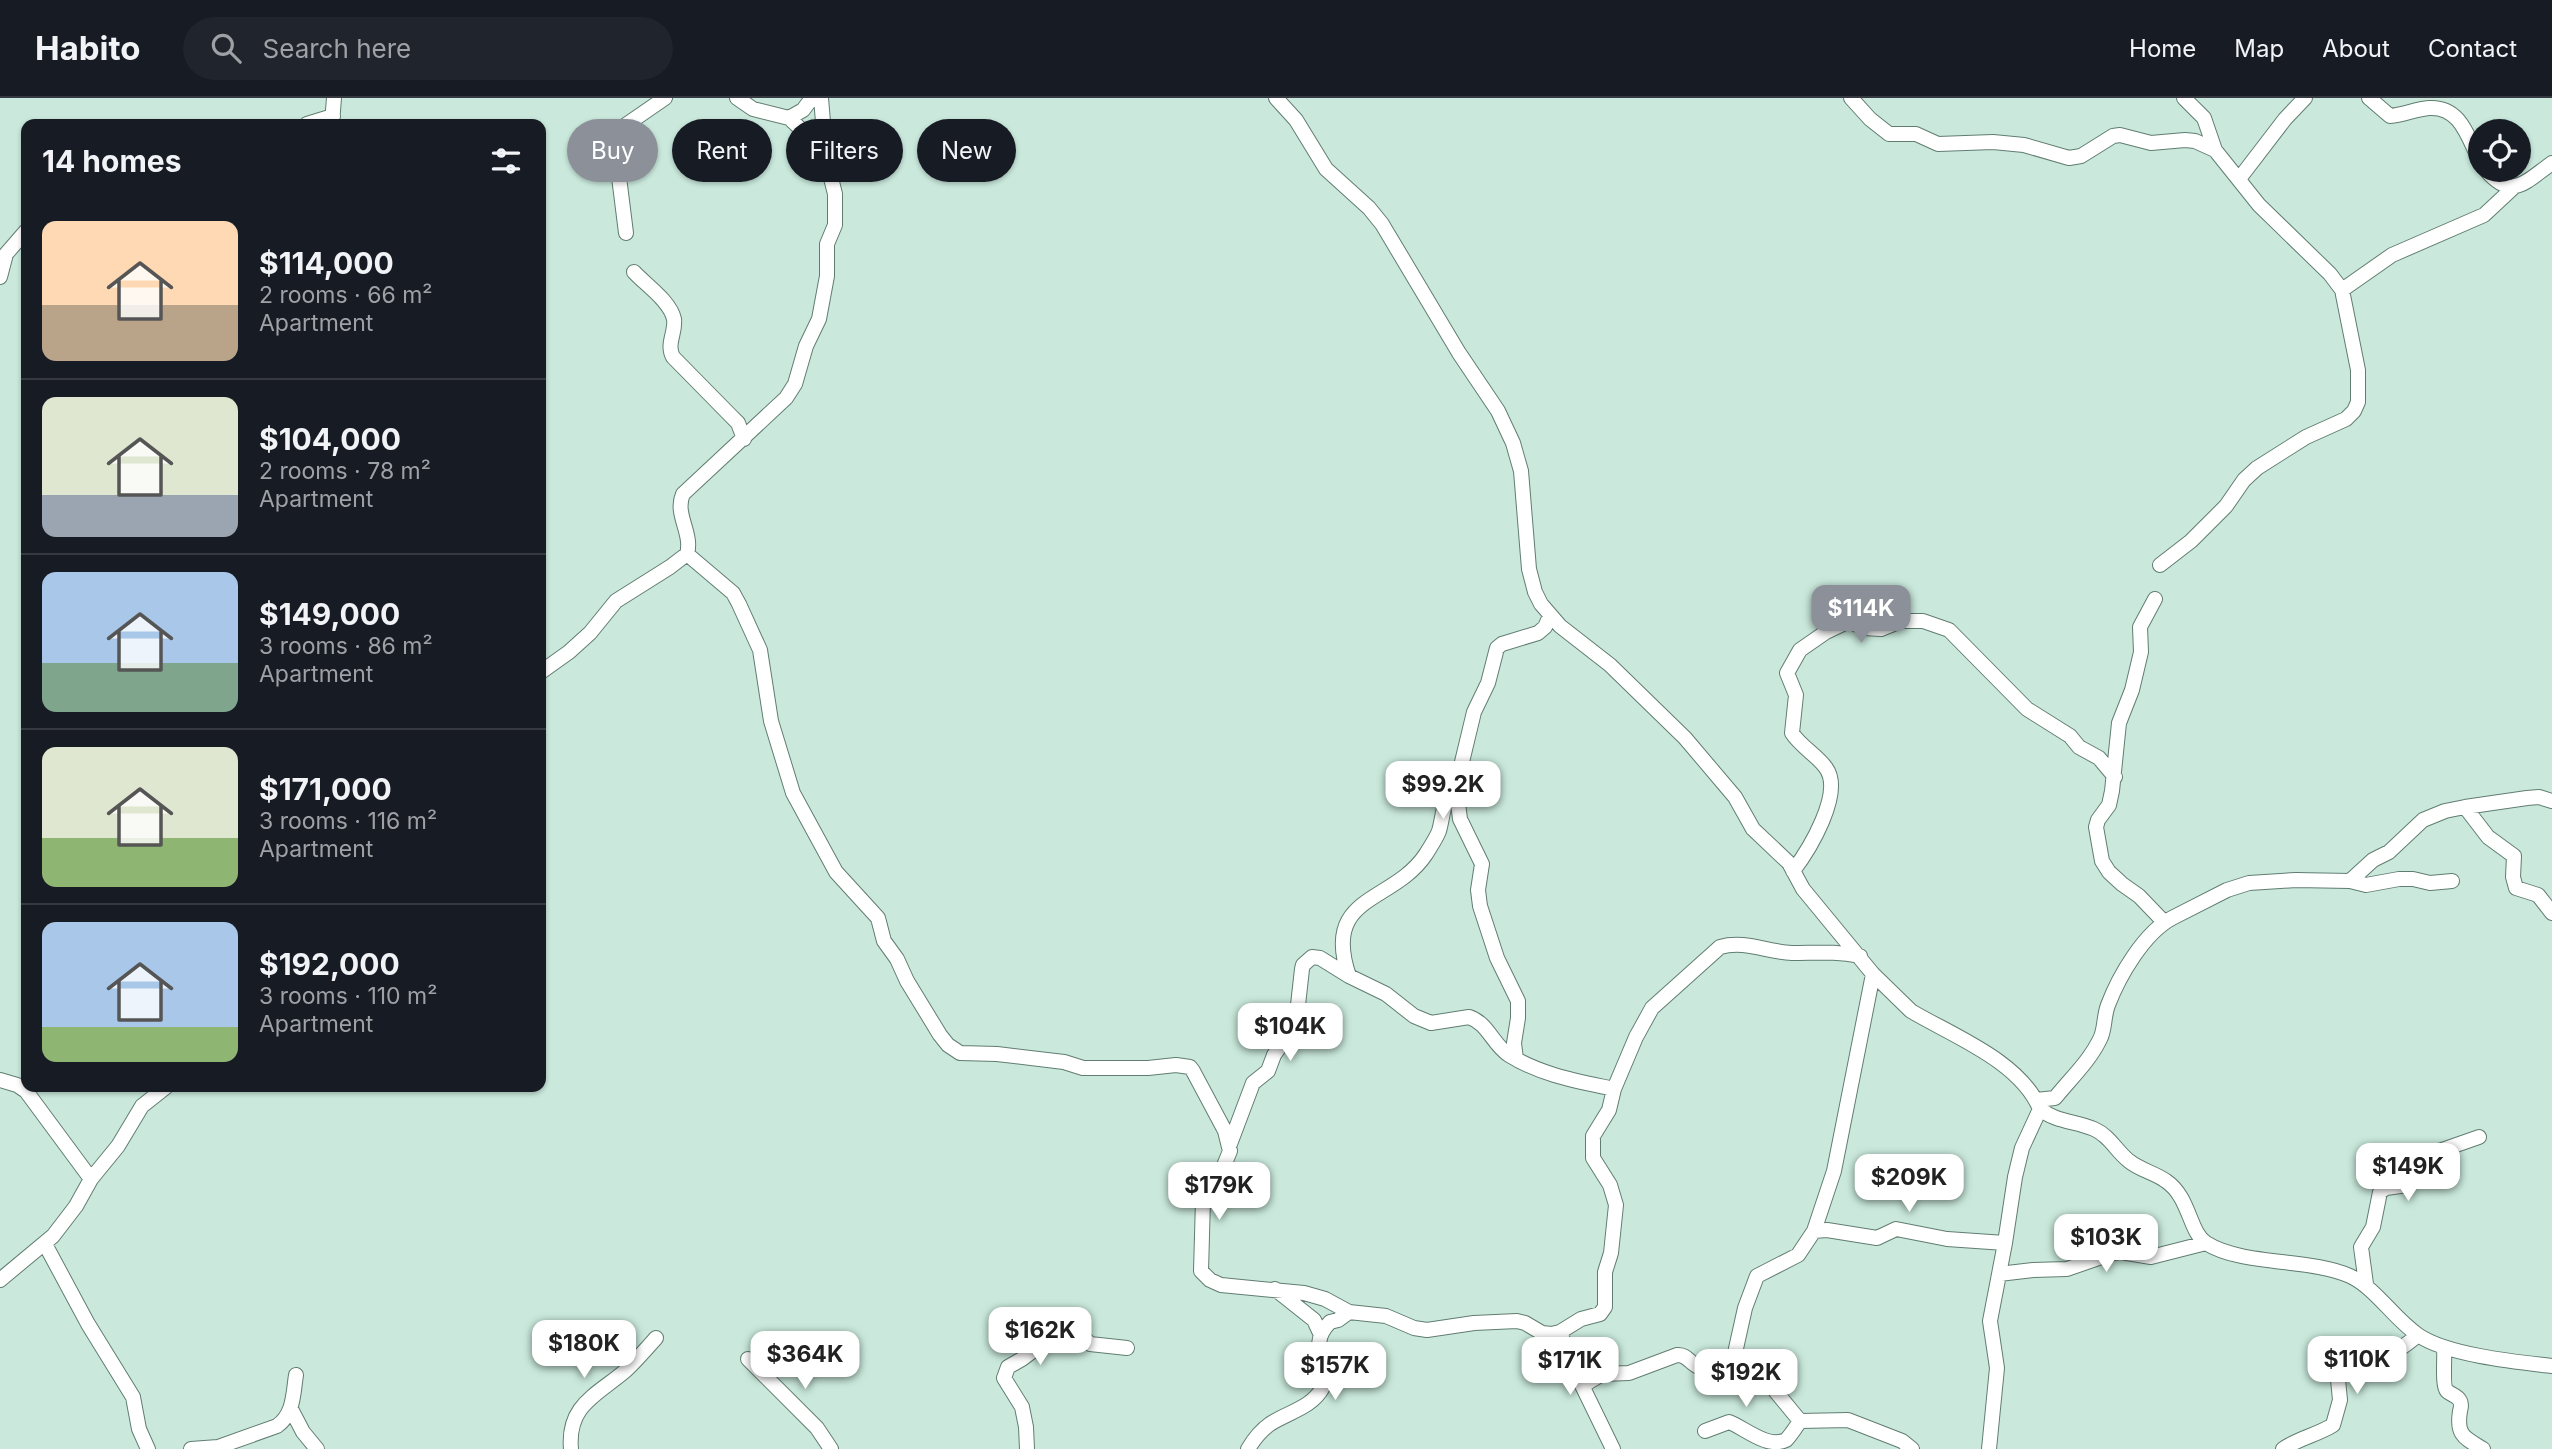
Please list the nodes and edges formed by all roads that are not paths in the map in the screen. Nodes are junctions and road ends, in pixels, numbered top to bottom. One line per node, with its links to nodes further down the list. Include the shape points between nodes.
1 (334, 98): 12 (street)
2 (664, 98): 21 (street, via 620,129 615,145)
3 (737, 98): 11 (street, via 760,111)
4 (812, 98): 11 (street)
5 (821, 98): 13 (street)
6 (1276, 98): 30 (street, via 1296,120 1326,169 1382,224 1498,411 1521,471 1532,581)
7 (1851, 98): 15 (street, via 1889,134 1916,134 1938,144 2024,145 2069,158 2120,135 2151,143 2195,141)
8 (2184, 98): 15 (street, via 2204,118)
9 (2305, 98): 17 (street)
10 (2369, 98): 14 (street, via 2390,116 2442,108 2454,113)
11 (789, 118)
12 (333, 119)
13 (823, 119)
14 (2468, 139)
15 (2215, 150): 17 (street)
16 (2552, 163): 20 (street)
17 (2239, 179): 25 (street)
18 (831, 182): 26 (street, via 837,206 825,253 827,276 819,319 795,384)
19 (2498, 182): 20 (street)
20 (2512, 188): 25 (street, via 2484,215 2392,255)
21 (625, 233)
22 (21, 237): 24 (street, via 3,258)
23 (634, 272): 26 (street, via 672,312 673,357 738,423)
24 (0, 277)
25 (2342, 290): 28 (street, via 2358,370 2354,411 2257,468 2191,541)
26 (744, 439): 27 (street, via 683,494 680,507)
27 (687, 554): 31 (street, via 616,601 590,633); 52 (street, via 733,593 739,604 760,650 771,721 793,793 836,872 878,918 884,941 948,1045 960,1053 1064,1062 1083,1068 1189,1066)
28 (2160, 565)
29 (2155, 599): 32 (street, via 2140,626 2141,652 2119,723)
30 (1550, 616): 33 (street, via 1538,633 1497,648 1474,712); 36 (street, via 1610,665 1685,738 1735,797 1753,829)
31 (546, 668)
32 (2115, 777): 36 (street, via 2099,758 2027,709 1949,630 1910,620 1881,629 1845,623 1800,650 1787,673 1796,695 1792,733 1832,777 1829,803 1808,851); 40 (street, via 2109,805 2096,827 2102,861)
33 (1456, 787): 43 (street, via 1442,806 1439,831 1416,868 1369,899 1342,931 1341,948); 44 (street, via 1460,819 1482,864 1480,906 1497,958 1518,1001)
34 (2552, 801): 35 (street, via 2539,797)
35 (2465, 807): 37 (street, via 2423,820); 39 (street, via 2488,837 2514,856 2516,888 2538,894)
36 (1793, 871): 41 (street)
37 (2350, 881): 38 (street, via 2365,885 2399,879); 40 (street, via 2249,883)
38 (2452, 881)
39 (2552, 913)
40 (2164, 922): 50 (street, via 2118,982 2090,1057 2055,1098)
41 (1860, 957): 42 (street); 47 (street, via 1738,944 1720,947 1652,1007)
42 (1873, 974): 50 (street, via 1912,1011 2008,1068); 54 (street, via 1834,1171)
43 (1349, 976): 44 (street, via 1431,1023 1474,1018); 52 (street, via 1317,957 1303,965 1293,1031 1273,1055 1268,1071 1253,1083)
44 (1516, 1059): 47 (street, via 1541,1072)
45 (0, 1080): 46 (street)
46 (21, 1087)
47 (1614, 1089): 63 (street, via 1591,1150 1595,1165 1611,1185 1616,1205 1605,1272 1605,1307 1600,1314)
48 (27, 1092): 53 (street)
49 (160, 1092): 53 (street, via 142,1106)
50 (2038, 1105): 55 (street, via 2049,1116 2095,1129 2131,1163 2166,1181 2181,1196); 57 (street, via 2015,1177)
51 (2479, 1137): 60 (street, via 2439,1151 2407,1185 2381,1192 2373,1227 2361,1247)
52 (1230, 1144): 61 (street, via 1228,1159 1203,1200 1201,1271 1221,1285)
53 (91, 1179): 56 (street)
54 (1814, 1231): 57 (street, via 1877,1238 1896,1229); 70 (street, via 1798,1255 1757,1276)
55 (2206, 1243): 58 (street, via 2151,1257 2121,1252 2067,1269); 60 (street, via 2346,1274)
56 (45, 1244): 59 (street); 79 (street, via 133,1397)
57 (2006, 1244): 58 (street)
58 (1999, 1274): 87 (street, via 1990,1321 1997,1368)
59 (0, 1280)
60 (2366, 1284): 65 (street)
61 (1275, 1289): 62 (street, via 1325,1299); 64 (street, via 1314,1320)
62 (1349, 1312): 63 (street, via 1386,1316 1427,1330 1517,1321 1542,1333); 64 (street, via 1330,1322)
63 (1560, 1332): 73 (street)
64 (1321, 1335): 85 (street, via 1318,1346 1328,1373 1318,1396 1270,1424)
65 (2418, 1335): 68 (street); 88 (street, via 2395,1350 2346,1358 2337,1369 2340,1401 2333,1425)
66 (656, 1338): 82 (street, via 627,1369 584,1402 576,1416)
67 (1127, 1348): 84 (street, via 1090,1344 1067,1328 1008,1367 1004,1378 1022,1408)
68 (2444, 1348): 71 (street); 89 (street, via 2443,1384 2460,1400 2460,1431)
69 (748, 1359): 83 (street, via 817,1428)
70 (1733, 1362): 73 (street, via 1699,1367 1677,1354 1629,1373 1602,1374); 75 (street, via 1763,1376)
71 (2552, 1366)
72 (296, 1375): 74 (street)
73 (1584, 1385): 86 (street)
74 (291, 1409): 80 (street, via 284,1421 270,1430 218,1447); 81 (street)
75 (1800, 1421): 76 (street, via 1786,1440 1779,1442 1759,1441 1729,1422); 77 (street, via 1848,1420)
76 (1705, 1431)
77 (1886, 1442): 78 (street)
78 (1911, 1448)
79 (148, 1449)
80 (191, 1449)
81 (317, 1449)
82 (572, 1449)
83 (831, 1449)
84 (1027, 1449)
85 (1248, 1449)
86 (1613, 1449)
87 (1989, 1449)
88 (2283, 1449)
89 (2483, 1449)

